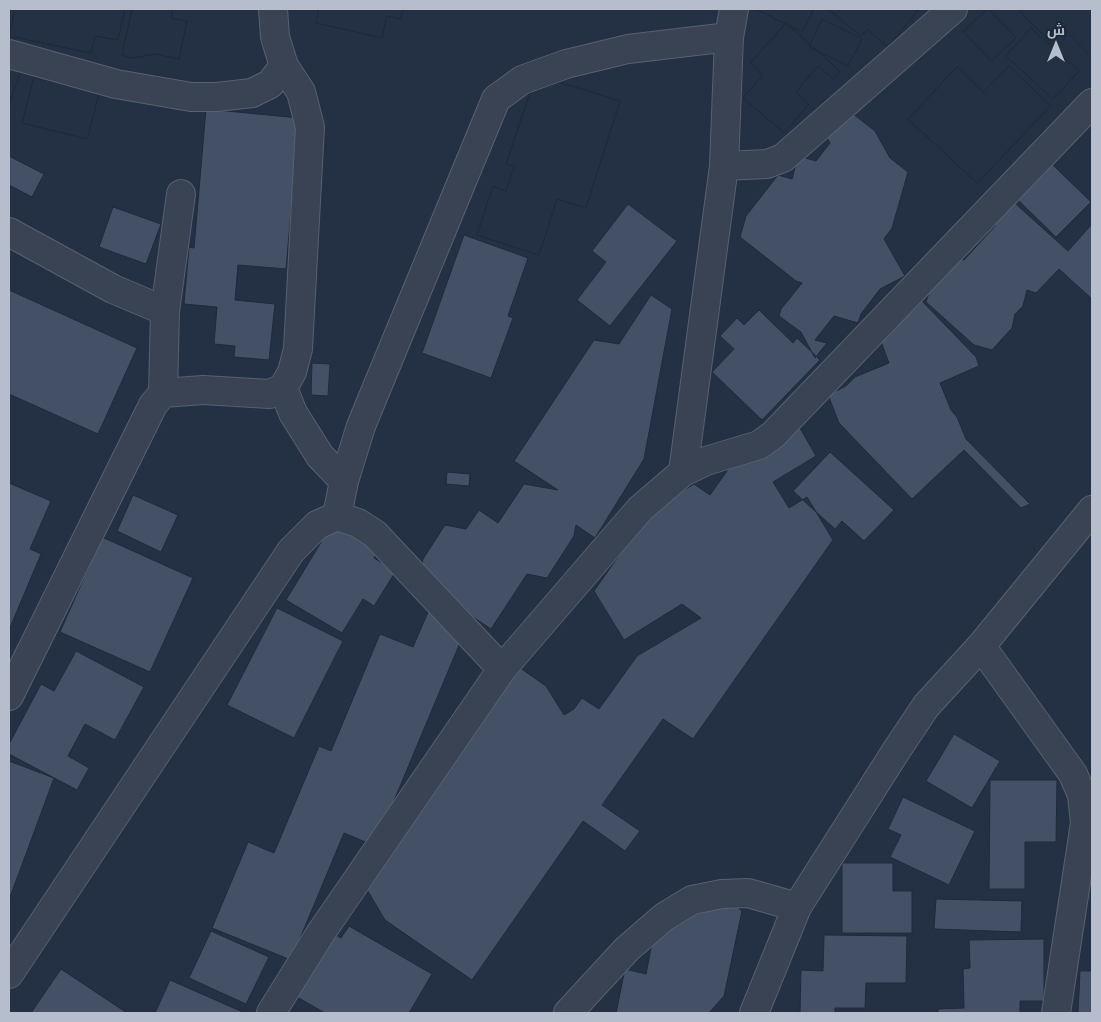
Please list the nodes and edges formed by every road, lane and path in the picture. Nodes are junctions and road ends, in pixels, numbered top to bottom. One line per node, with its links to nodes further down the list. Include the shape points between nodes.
1 (273, 9): 6 (street, via 275,37)
2 (734, 9): 4 (street)
3 (953, 9): 8 (street, via 783,158 767,164)
4 (730, 37): 8 (street); 15 (street, via 628,49 566,64 522,80 496,98 361,426)
5 (9, 54): 6 (street, via 116,84 191,97 252,93 270,84)
6 (284, 66): 12 (street, via 301,92 310,127 298,349 292,372)
7 (1092, 103): 14 (street, via 773,435 759,445)
8 (724, 166): 14 (street)
9 (181, 194): 11 (street)
10 (9, 232): 11 (street, via 113,289)
11 (165, 311): 13 (street)
12 (283, 388): 13 (street, via 270,394 203,390); 15 (street, via 293,413 320,456)
13 (163, 393): 20 (street, via 153,405)
14 (683, 472): 19 (street, via 640,509)
15 (344, 481): 17 (street)
16 (1092, 510): 18 (street)
17 (337, 516): 19 (street, via 358,523 375,534); 22 (street, via 317,525 291,551)
18 (981, 646): 21 (street, via 921,714); 26 (street, via 1073,774 1082,795 1085,823)
19 (502, 669): 23 (street, via 320,934)
20 (9, 696)
21 (797, 907): 24 (street, via 748,893 692,900 664,917 627,949); 25 (street)
22 (9, 974)
23 (271, 1013)
24 (568, 1013)
25 (754, 1013)
26 (1056, 1013)

